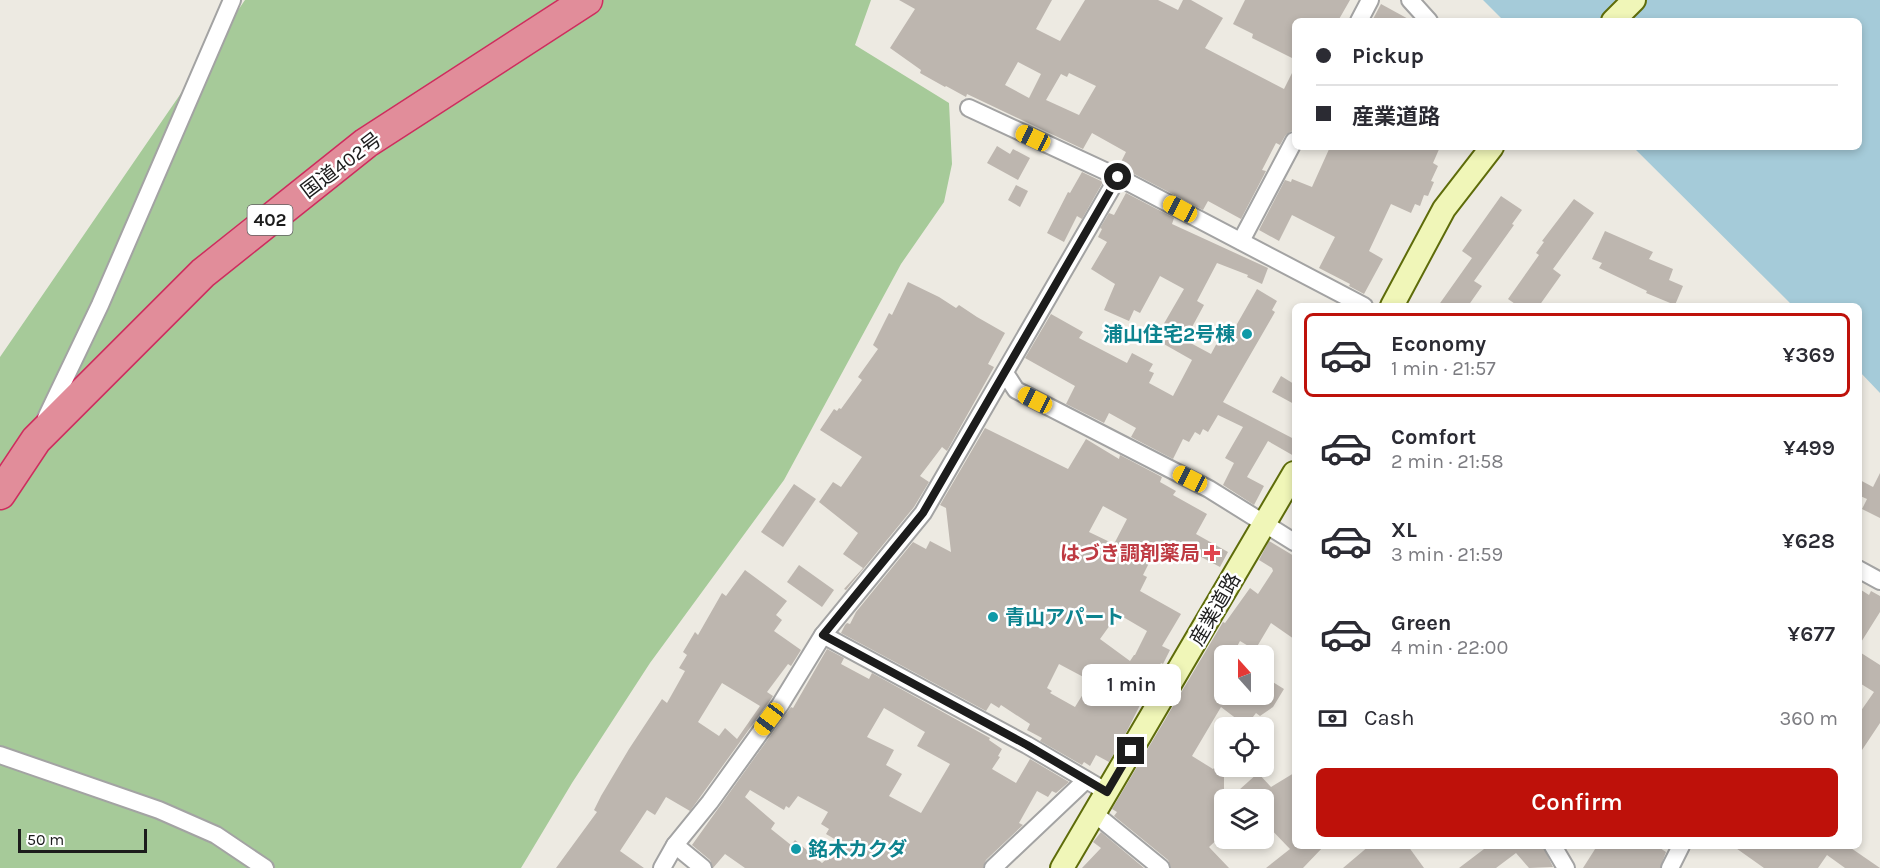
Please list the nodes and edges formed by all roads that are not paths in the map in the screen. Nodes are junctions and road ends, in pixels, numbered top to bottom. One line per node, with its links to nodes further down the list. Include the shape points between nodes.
1 (232, 0): 17 (street)
2 (587, 0): 17 (highway, 国道402号 / 402, via 366,143 212,266)
3 (1370, 0): 6 (street)
4 (1410, 0): 7 (street)
5 (1634, 0): 8 (street)
6 (1361, 18)
7 (1426, 18)
8 (1616, 18)
9 (969, 108): 12 (street)
10 (1292, 145): 13 (street)
11 (1490, 150): 15 (street, via 1444,209)
12 (1118, 177): 13 (street); 16 (street)
13 (1241, 241): 14 (street)
14 (1358, 303)
15 (1394, 303)
16 (1005, 373): 20 (street, via 1016,390 1209,489); 24 (street, via 923,513)
17 (36, 440): 19 (highway, 国道402号 / 402)
18 (1292, 476): 20 (street, 産業道路)
19 (0, 494)
20 (1264, 524): 21 (street); 27 (street, 産業道路)
21 (1292, 541)
22 (1862, 571): 23 (street)
23 (1880, 581)
24 (823, 635): 26 (street); 29 (street, via 780,705)
25 (0, 754): 32 (street, via 159,810 207,831)
26 (1086, 780): 27 (street); 35 (street)
27 (1107, 792): 28 (street, 産業道路)
28 (1095, 814): 36 (street, 産業道路); 37 (street)
29 (675, 846): 33 (street); 34 (street)
30 (1555, 849): 38 (street)
31 (1680, 849): 39 (street)
32 (265, 868)
33 (662, 868)
34 (703, 868)
35 (993, 868)
36 (1062, 868)
37 (1161, 868)
38 (1566, 868)
39 (1670, 868)

